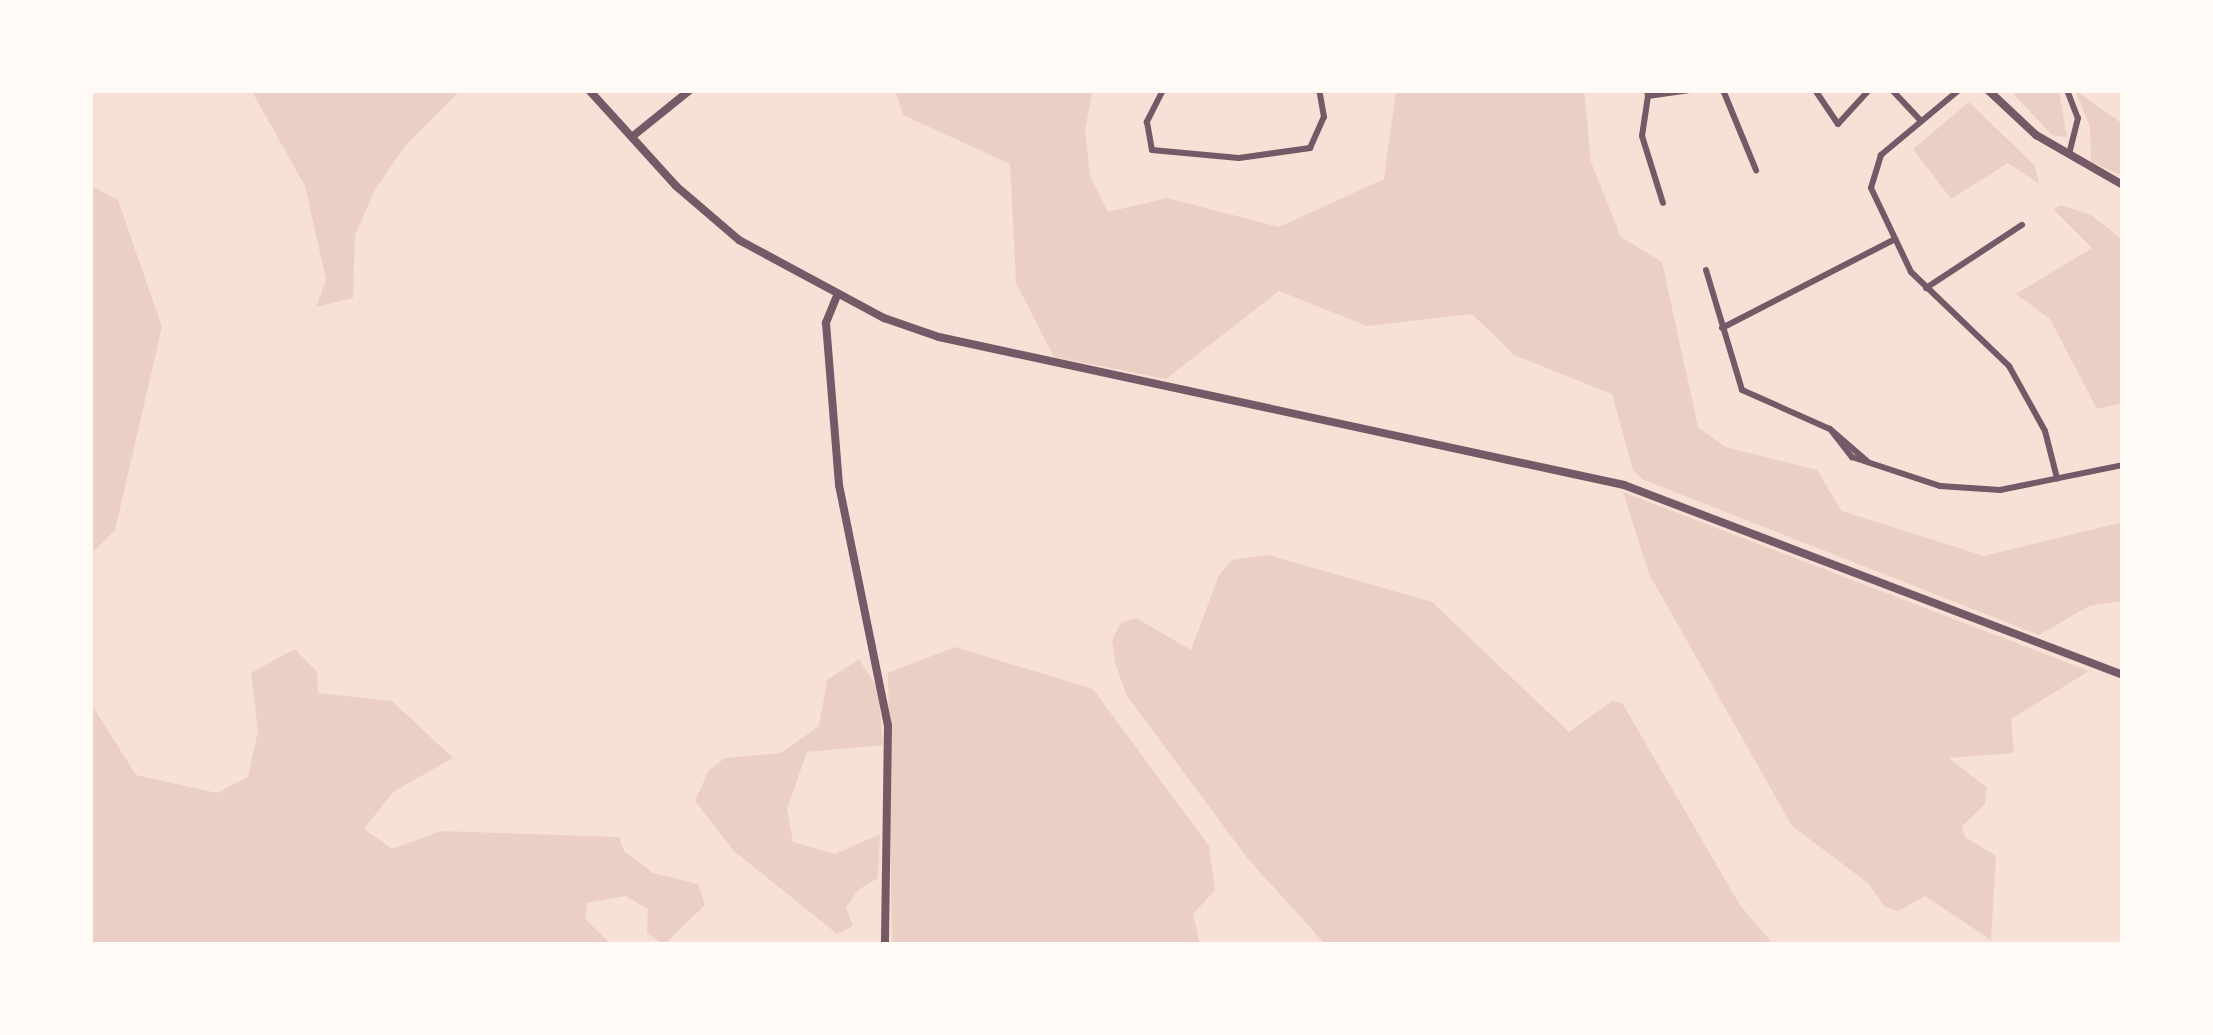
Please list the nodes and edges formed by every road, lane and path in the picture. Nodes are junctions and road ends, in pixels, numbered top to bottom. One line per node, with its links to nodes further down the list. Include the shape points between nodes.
1 (589, 90): 15 (street)
2 (690, 90): 15 (street)
3 (1162, 90): 4 (street, via 1147,122 1152,150 1239,158 1310,148 1324,117)
4 (1318, 90)
5 (1690, 90): 13 (street)
6 (1723, 90): 17 (street)
7 (1815, 90): 8 (street, via 1838,124)
8 (1869, 90)
9 (1892, 90): 14 (street)
10 (1958, 90): 14 (street)
11 (1988, 90): 16 (street)
12 (2067, 90): 16 (street, via 2078,118)
13 (1647, 93): 19 (street, via 1642,136)
14 (1921, 121): 21 (street, via 1881,155 1870,177)
15 (633, 136): 24 (street, via 739,240)
16 (2068, 157): 18 (street)
17 (1756, 170)
18 (2123, 185)
19 (1663, 203)
20 (2022, 225): 23 (street)
21 (1893, 241): 23 (street); 25 (street)
22 (1706, 270): 25 (street)
23 (1926, 288): 27 (street, via 2009,366 2045,431)
24 (836, 298): 28 (street, via 940,338 1624,485); 29 (street, via 826,323 835,448 887,725)
25 (1722, 328): 27 (street, via 1750,400 1830,429 1869,464 1970,489)
26 (2123, 465): 27 (street)
27 (2057, 478)
28 (2123, 674)
29 (885, 945)

